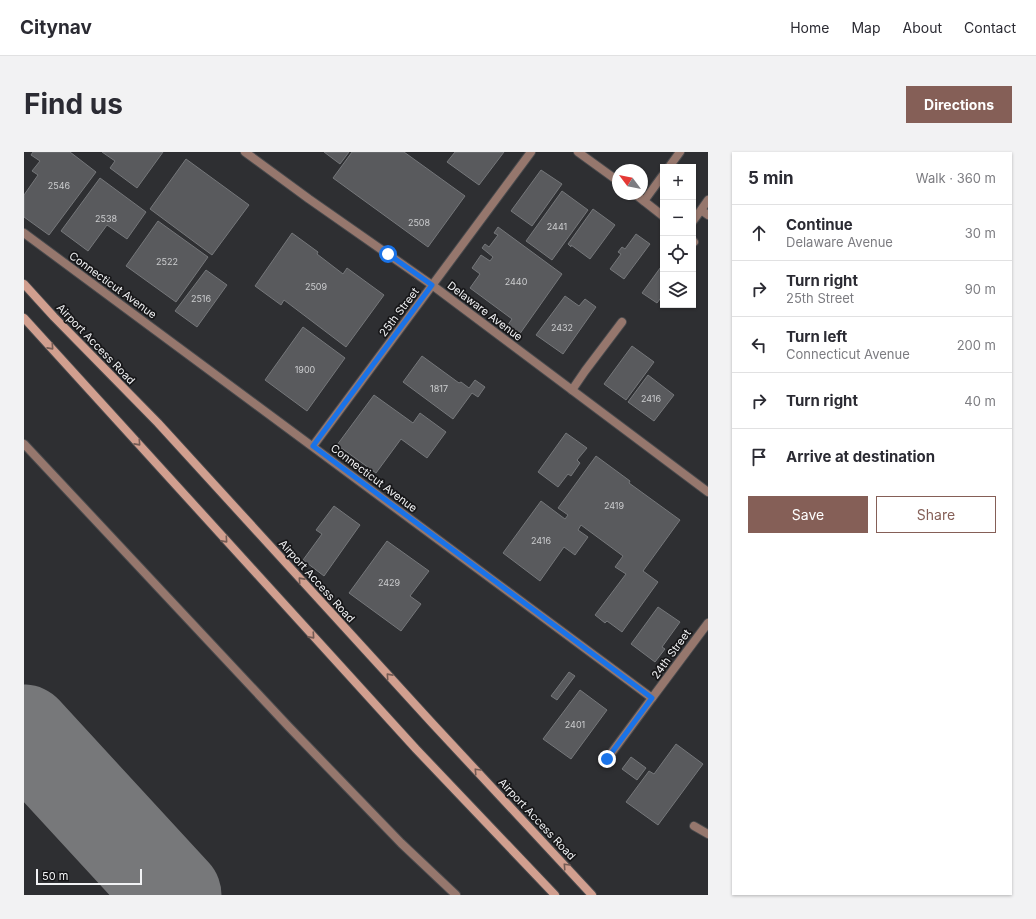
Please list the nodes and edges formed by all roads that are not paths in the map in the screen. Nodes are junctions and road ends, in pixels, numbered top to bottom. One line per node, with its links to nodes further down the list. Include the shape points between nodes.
1 (245, 152): 17 (street, Delaware Avenue, via 309,200)
2 (531, 152): 17 (street, 25th Street)
3 (578, 152): 6 (street)
4 (680, 152): 5 (street)
5 (671, 164)
6 (612, 178)
7 (660, 179): 8 (street)
8 (648, 195)
9 (644, 200): 12 (street)
10 (708, 200): 11 (street)
11 (701, 210): 13 (street); 14 (street)
12 (660, 213)
13 (708, 215)
14 (696, 217)
15 (24, 233): 22 (street, Connecticut Avenue)
16 (24, 284): 31 (main road, Airport Access Road, one-way to 16, via 158,423)
17 (432, 285): 20 (street, Delaware Avenue); 22 (street, 25th Street)
18 (24, 318): 30 (main road, one-way to 30, via 410,743)
19 (622, 322): 20 (street)
20 (572, 390): 23 (street, Delaware Avenue)
21 (24, 444): 29 (street, via 294,732 401,843)
22 (313, 446): 25 (street, Connecticut Avenue)
23 (708, 492)
24 (708, 623): 25 (street, 24th Street)
25 (652, 698): 26 (street, 24th Street)
26 (607, 759)
27 (694, 826): 28 (street)
28 (708, 834)
29 (456, 895)
30 (555, 895)
31 (592, 895)

